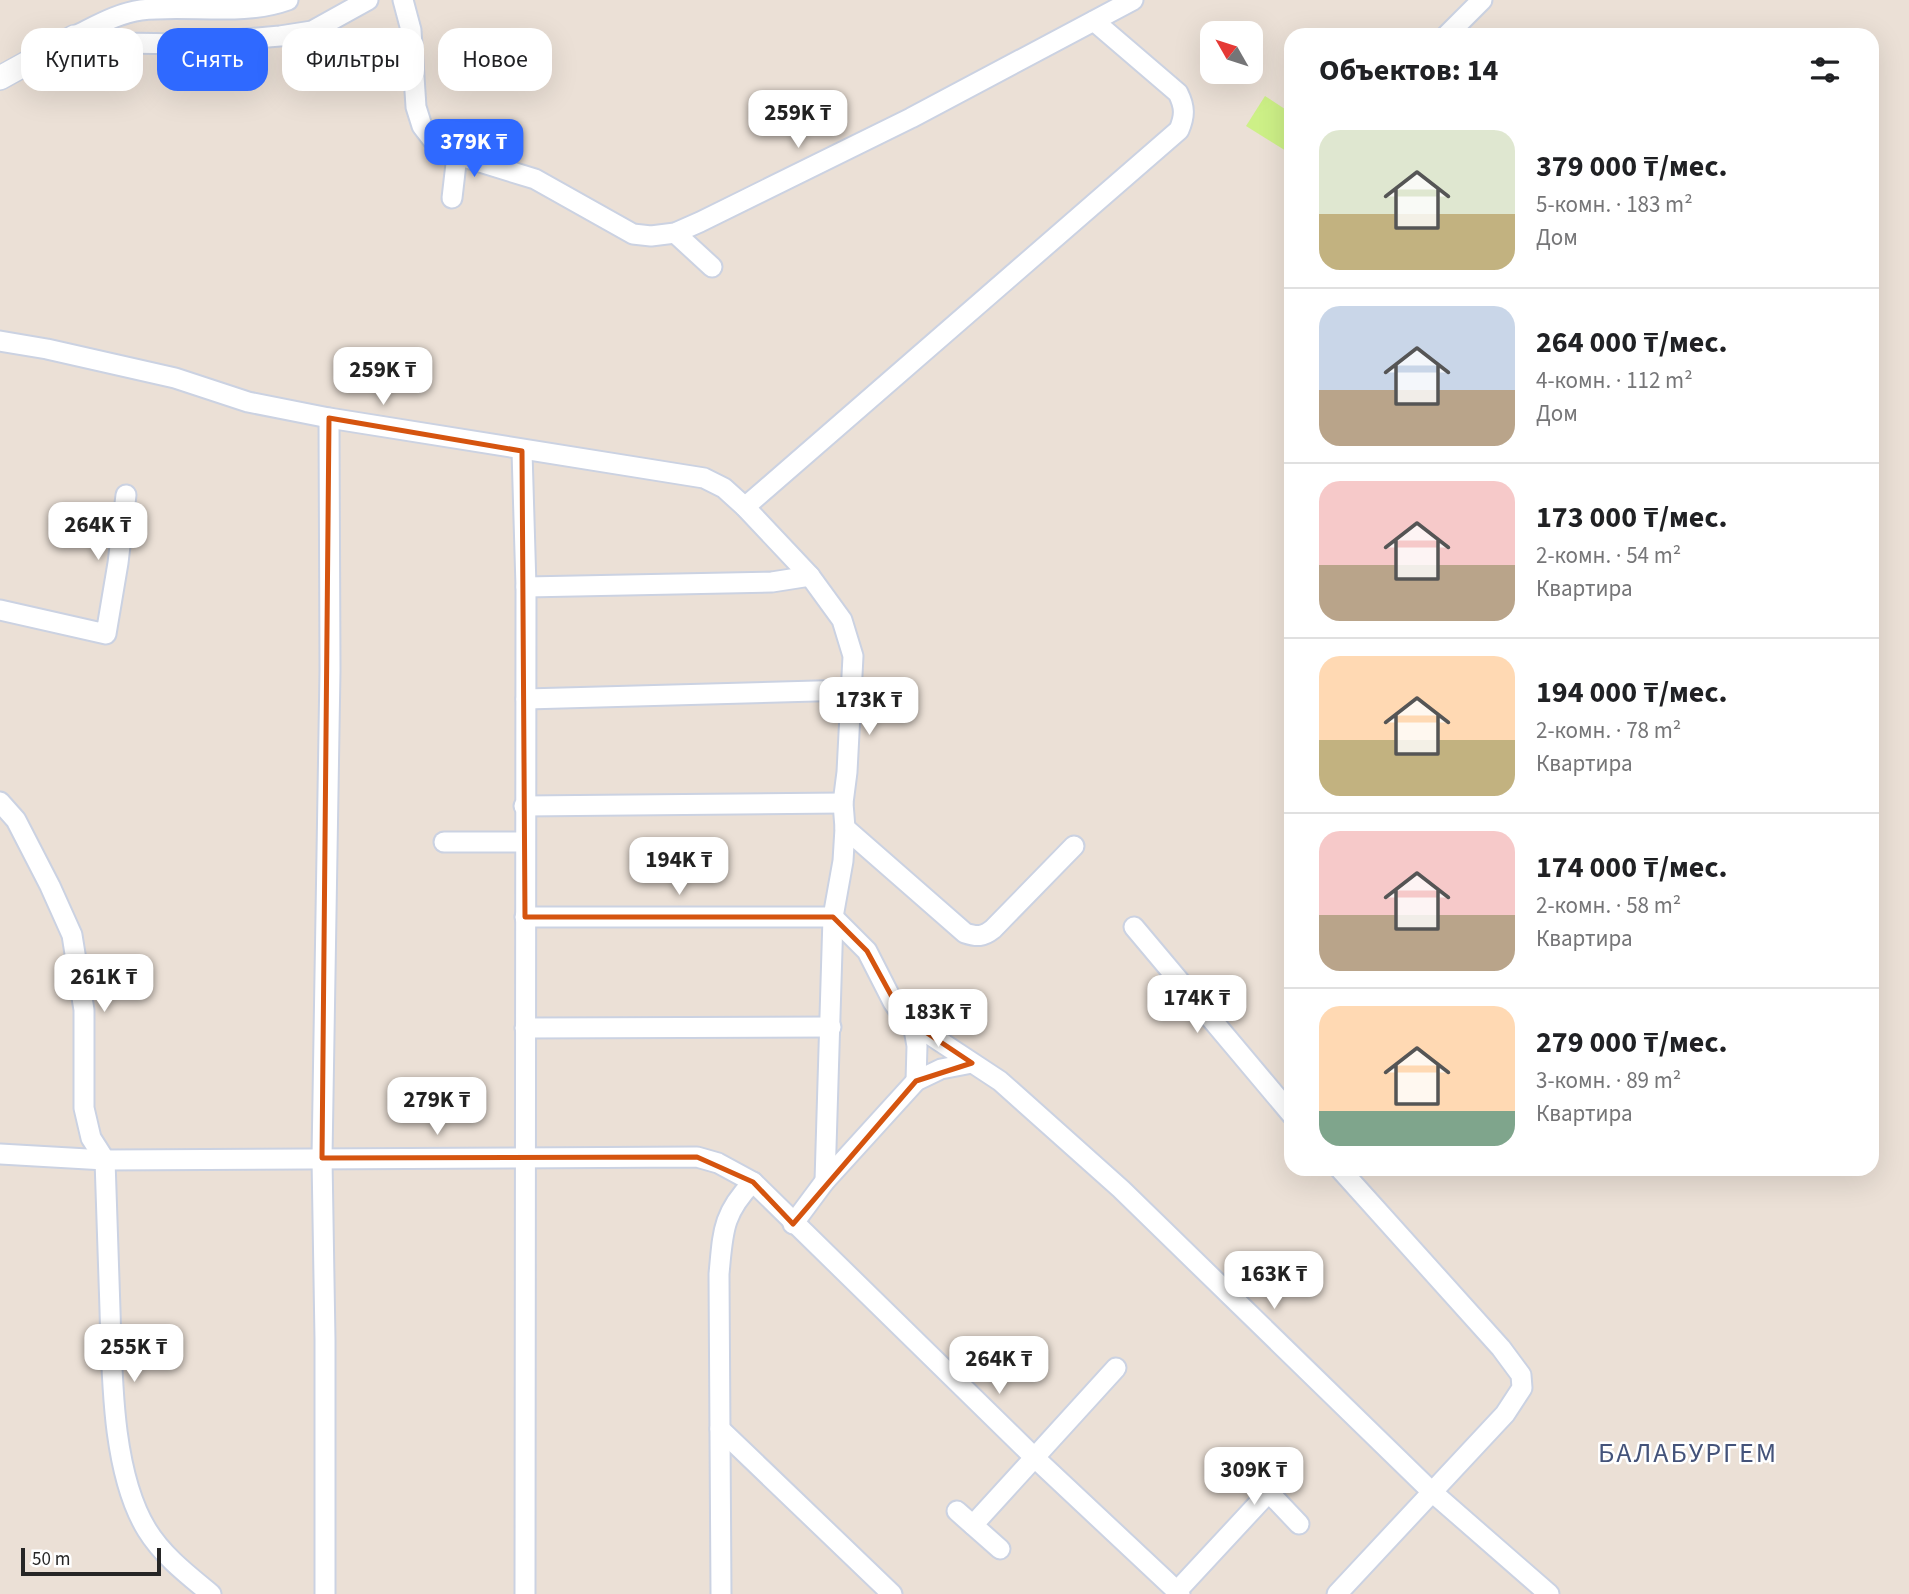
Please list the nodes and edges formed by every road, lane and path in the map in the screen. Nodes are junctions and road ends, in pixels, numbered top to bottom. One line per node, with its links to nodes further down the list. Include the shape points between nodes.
1 (288, 0): 7 (street, via 235,9 138,10)
2 (368, 0): 9 (street, via 312,31 185,44)
3 (403, 0): 12 (street, via 422,126 432,139)
4 (1133, 0): 6 (street)
5 (1482, 0): 8 (street)
6 (1094, 21): 14 (street, via 911,118); 20 (street, via 1178,93 1184,104 1179,130)
7 (93, 28)
8 (1454, 28)
9 (143, 43)
10 (21, 66): 11 (street)
11 (0, 78)
12 (457, 155): 13 (street); 14 (street, via 535,179 633,234)
13 (452, 198)
14 (676, 233): 15 (street)
15 (712, 267)
16 (0, 341): 17 (street, via 175,378 248,402)
17 (329, 418): 18 (street); 44 (street)
18 (522, 450): 20 (street, via 704,478); 22 (street)
19 (126, 495): 23 (street, via 106,634)
20 (745, 507): 21 (street)
21 (810, 576): 22 (street, via 772,582); 24 (street, via 842,620 853,656)
22 (526, 587): 25 (street)
23 (0, 610)
24 (852, 690): 25 (street); 27 (street)
25 (526, 699): 28 (street)
26 (0, 802): 45 (street, via 16,820 72,935 84,1010 84,1108 91,1138)
27 (843, 803): 28 (street); 29 (street)
28 (524, 806): 31 (street)
29 (845, 828): 32 (street, via 965,933 975,936 993,929); 34 (street)
30 (444, 842): 31 (street)
31 (524, 842): 33 (street)
32 (1074, 846)
33 (525, 917): 34 (street); 38 (street)
34 (833, 917): 36 (street, via 867,951 893,1002); 37 (street)
35 (1134, 927): 41 (street)
36 (913, 1024): 39 (street); 40 (street, via 918,1046)
37 (831, 1027): 38 (street); 47 (street)
38 (525, 1028): 43 (street)
39 (972, 1063): 40 (street, via 940,1069); 54 (street, via 1000,1081 1121,1189)
40 (916, 1081): 47 (street)
41 (1284, 1105)
42 (0, 1154): 45 (street)
43 (524, 1156): 44 (street); 48 (street, via 697,1157); 63 (street)
44 (322, 1158): 45 (street); 62 (street)
45 (105, 1160): 61 (street, via 112,1374 123,1471 131,1498 160,1550)
46 (1346, 1176): 54 (street, via 1521,1376 1520,1394)
47 (825, 1181): 49 (street)
48 (753, 1182): 49 (street); 51 (street, via 736,1199 724,1225 719,1274)
49 (793, 1224): 52 (street)
50 (1116, 1368): 52 (street)
51 (720, 1429): 64 (street); 65 (street)
52 (1035, 1458): 58 (street); 60 (street)
53 (1239, 1461): 55 (street)
54 (1431, 1491): 66 (street); 67 (street)
55 (1268, 1493): 57 (street); 60 (street)
56 (957, 1511): 58 (street)
57 (1299, 1524)
58 (973, 1525): 59 (street)
59 (1000, 1549)
60 (1178, 1593)
61 (211, 1594)
62 (325, 1594)
63 (524, 1594)
64 (721, 1594)
65 (892, 1594)
66 (1337, 1594)
67 (1549, 1594)

